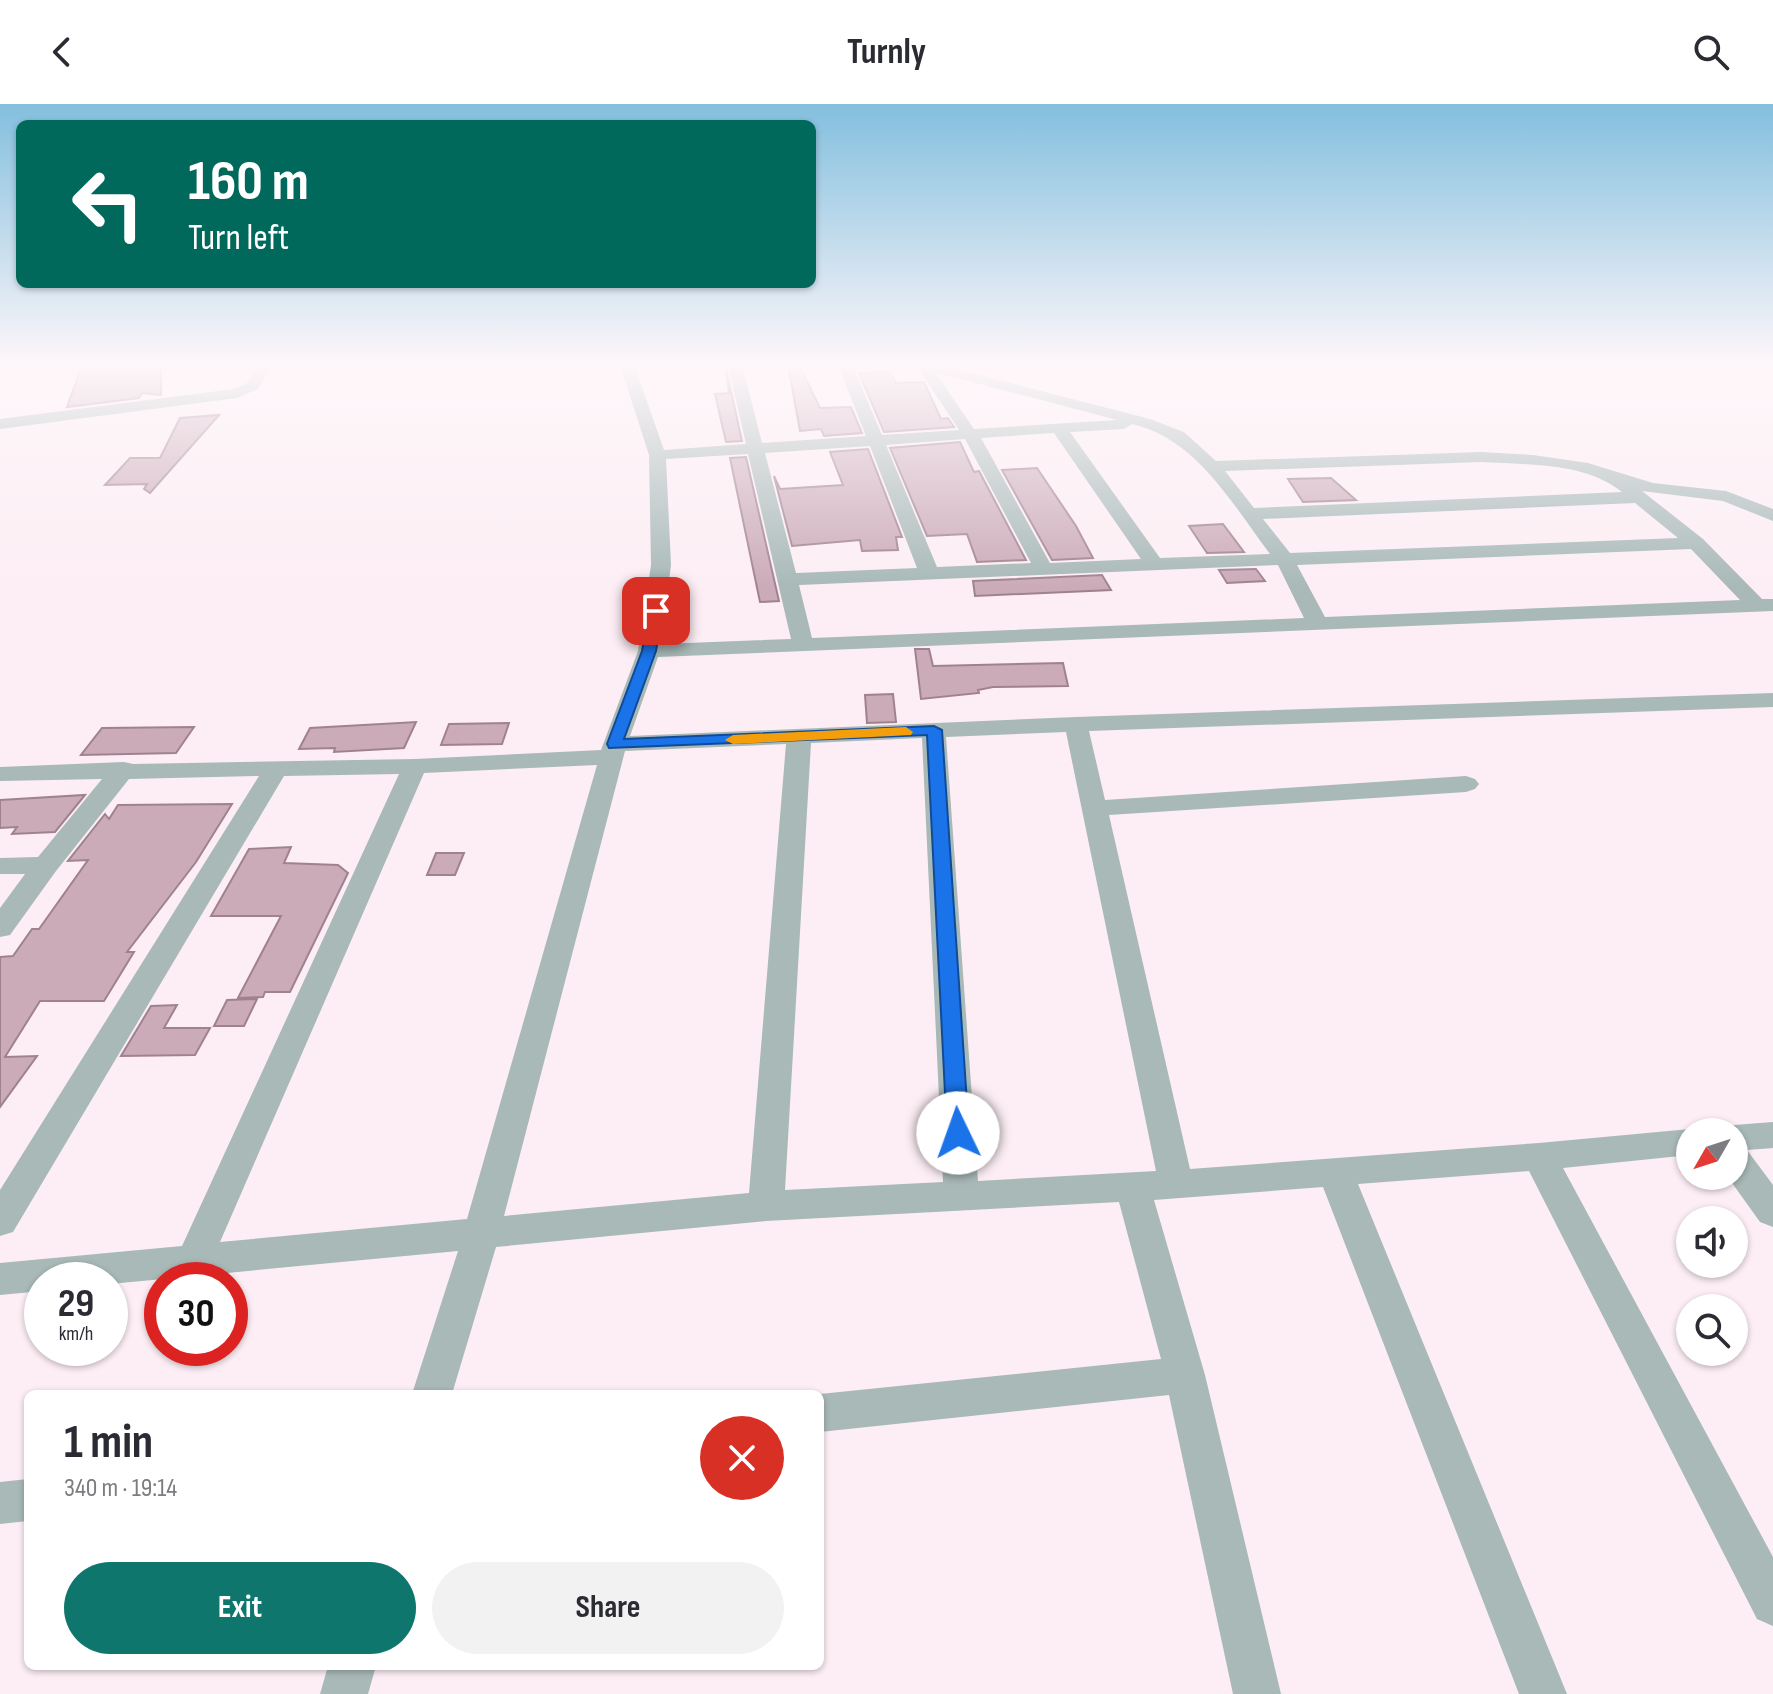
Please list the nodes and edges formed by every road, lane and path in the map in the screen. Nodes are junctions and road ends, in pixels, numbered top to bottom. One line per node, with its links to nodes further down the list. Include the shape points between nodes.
1 (652, 439): 9 (street)
2 (753, 439): 8 (street)
3 (910, 439): 7 (street)
4 (973, 439): 18 (street)
5 (1066, 439): 17 (street)
6 (1183, 439): 10 (street)
7 (875, 441): 8 (street); 19 (street)
8 (755, 448): 9 (street); 20 (street)
9 (657, 455): 24 (street, via 661,565)
10 (1212, 466): 11 (street, via 1481,457 1588,468); 13 (street)
11 (1614, 477): 12 (street); 14 (street, via 1651,488 1726,496)
12 (1638, 497): 13 (street); 15 (street)
13 (1249, 514): 16 (street)
14 (1773, 515)
15 (1696, 543): 16 (street); 21 (street)
16 (1285, 560): 17 (street); 22 (street)
17 (1154, 564): 18 (street)
18 (1043, 567): 19 (street)
19 (929, 572): 20 (street)
20 (787, 579): 23 (street)
21 (1765, 606): 22 (street)
22 (1318, 624): 23 (street)
23 (803, 644): 24 (street)
24 (649, 651): 29 (street)
25 (1773, 700): 26 (street)
26 (1076, 724): 27 (street); 35 (street)
27 (934, 730): 28 (street); 47 (street)
28 (799, 737): 29 (street); 48 (street)
29 (613, 751): 30 (street); 51 (street)
30 (415, 766): 32 (street); 52 (street)
31 (124, 769): 32 (street); 33 (street); 36 (street)
32 (276, 769): 50 (street)
33 (0, 774)
34 (1466, 784): 35 (street)
35 (1095, 808): 45 (street)
36 (46, 865): 37 (street); 38 (street)
37 (0, 866)
38 (0, 928)
39 (1773, 1135): 40 (street)
40 (1748, 1137)
41 (1676, 1143): 42 (street)
42 (1539, 1157): 43 (street); 59 (street)
43 (1335, 1172): 45 (street); 63 (street)
44 (1748, 1178): 49 (street)
45 (1176, 1183): 46 (street)
46 (1133, 1187): 47 (street); 54 (street)
47 (961, 1194): 48 (street)
48 (766, 1206): 51 (street)
49 (1773, 1212)
50 (0, 1221)
51 (481, 1235): 52 (street); 55 (street)
52 (194, 1260): 53 (street)
53 (0, 1279)
54 (1185, 1375): 56 (street); 62 (street)
55 (433, 1390)
56 (824, 1413)
57 (24, 1500): 58 (street)
58 (0, 1503)
59 (1773, 1603)
60 (351, 1670): 61 (street)
61 (344, 1694)
62 (1257, 1694)
63 (1543, 1694)

